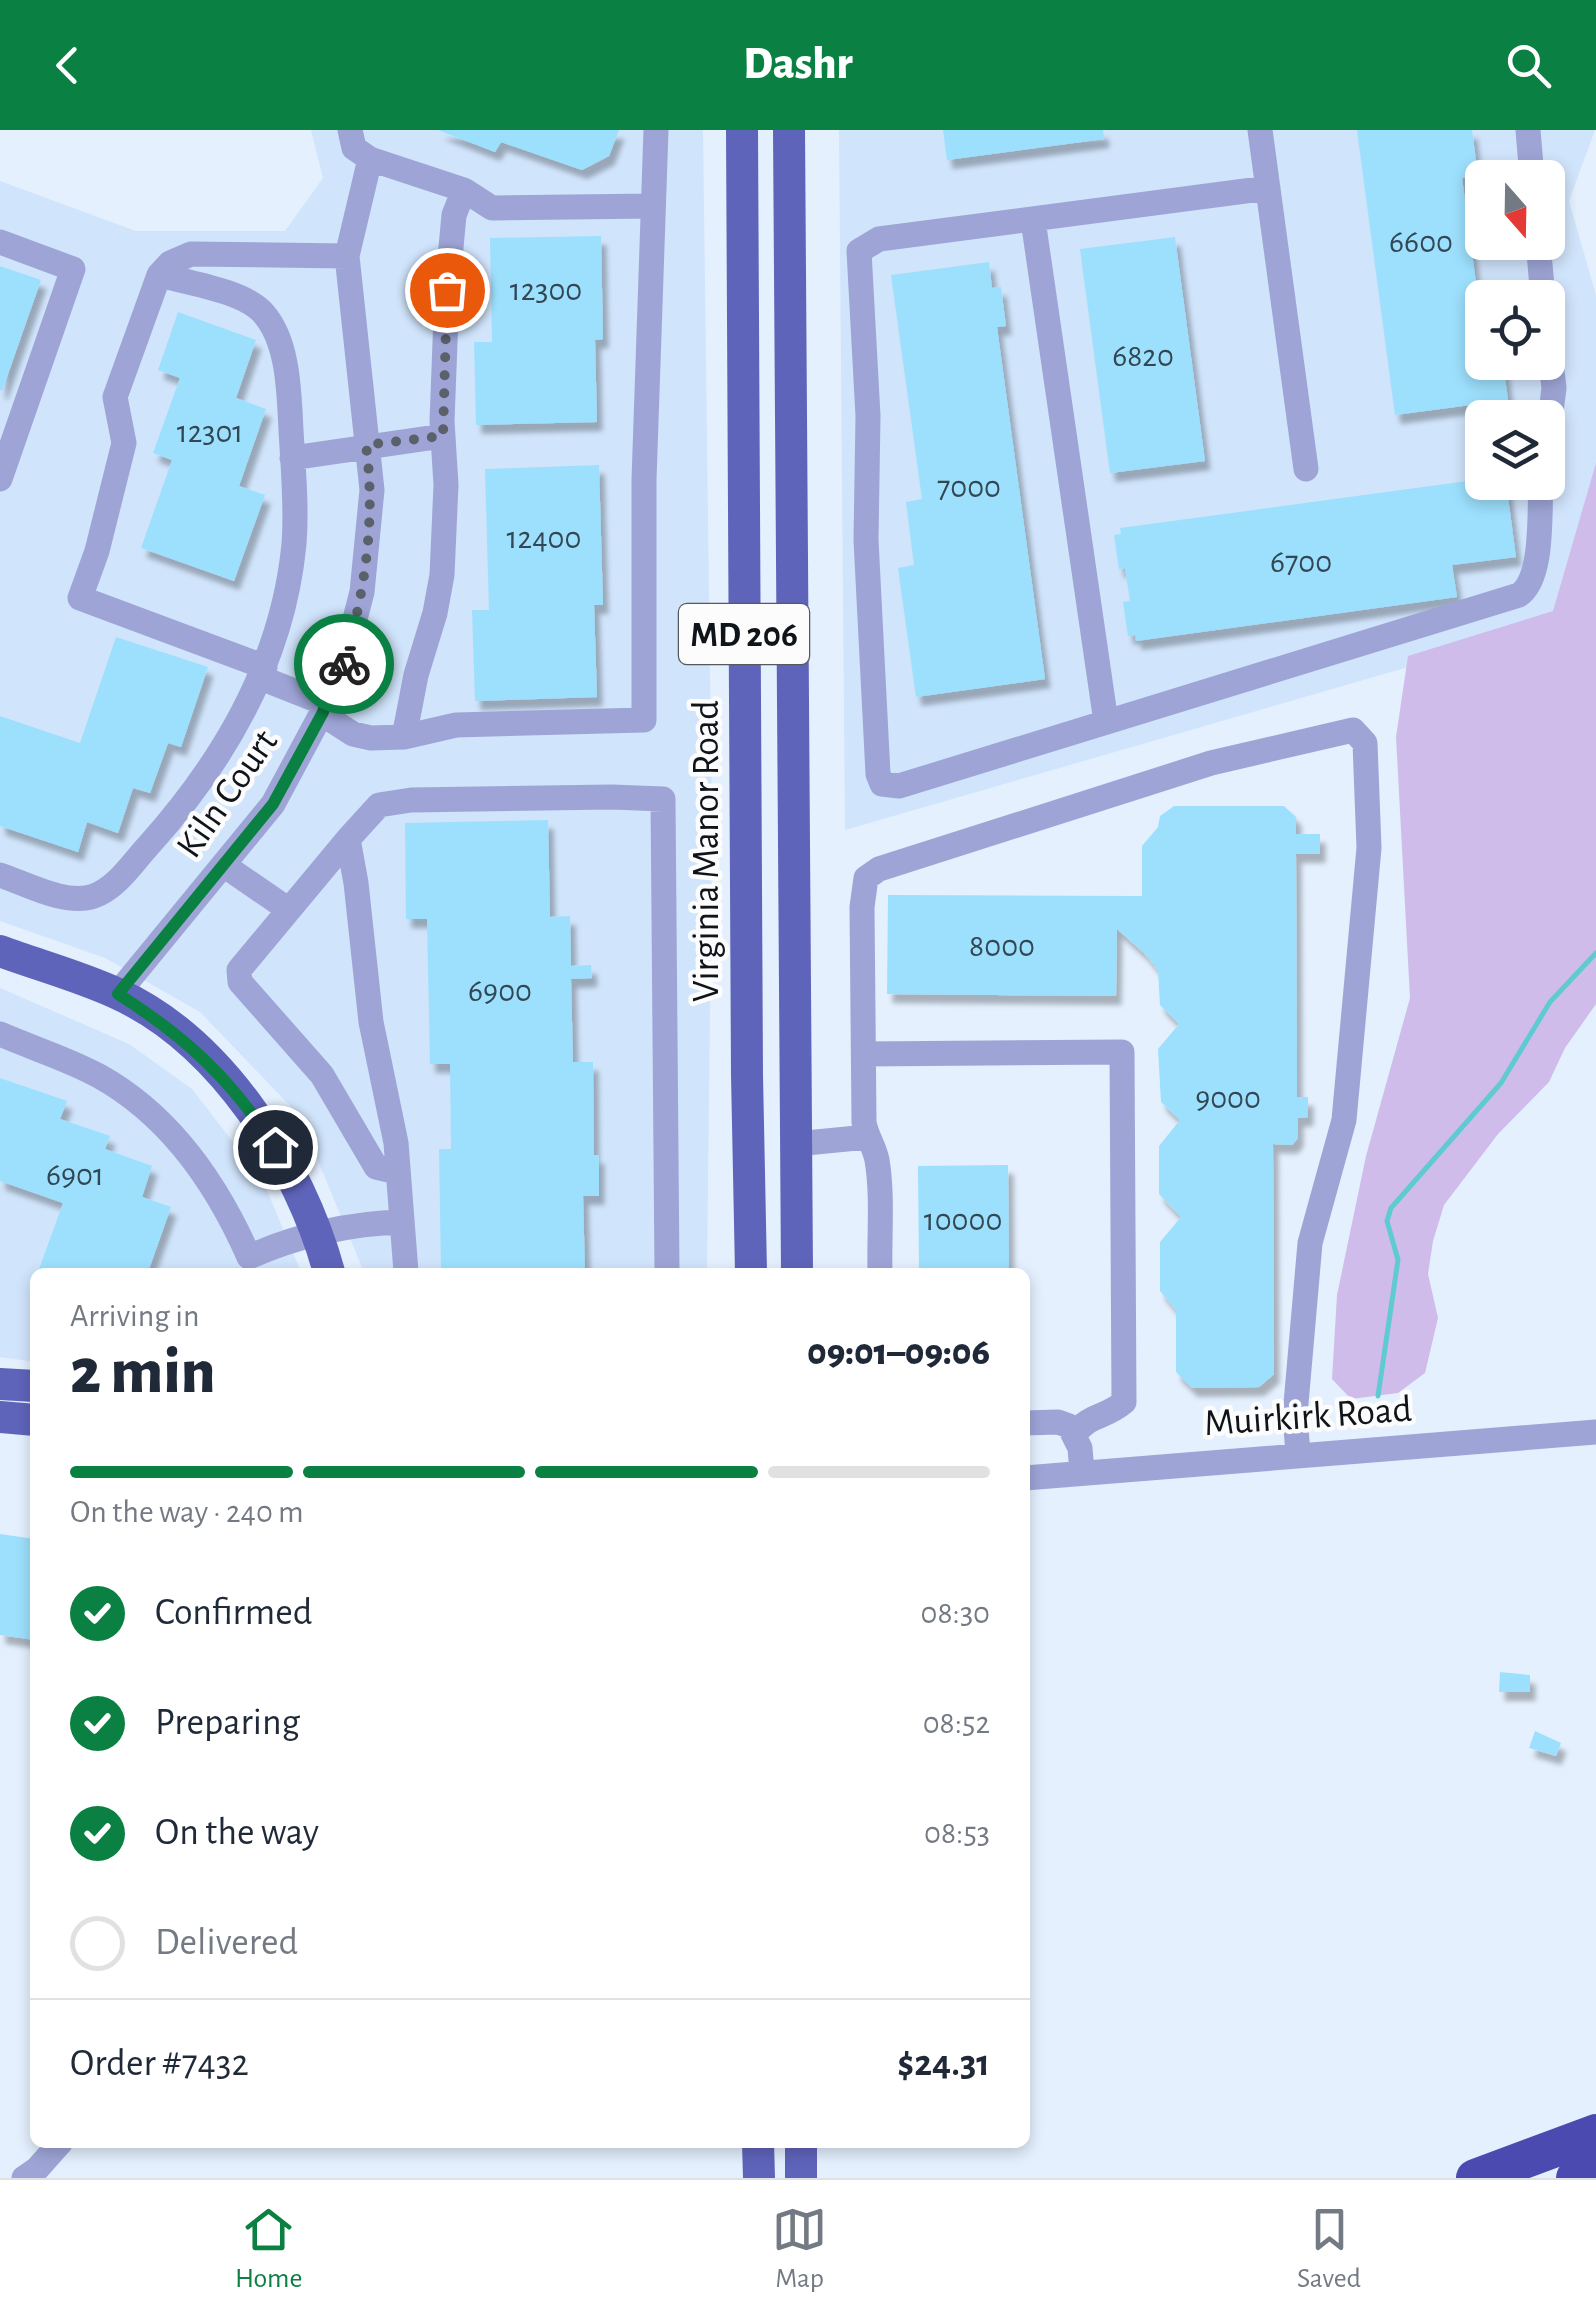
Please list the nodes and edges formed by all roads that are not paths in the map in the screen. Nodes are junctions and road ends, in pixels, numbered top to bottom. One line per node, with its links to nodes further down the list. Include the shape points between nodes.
1 (350, 130): 7 (street, via 354,148)
2 (656, 130): 11 (street)
3 (742, 130): 42 (main road, Virginia Manor Road / MD 206)
4 (790, 130): 35 (main road, MD 206)
5 (1260, 130): 9 (street)
6 (1528, 130): 8 (street)
7 (370, 159): 10 (street); 14 (street, Kiln Court)
8 (1530, 160)
9 (1268, 188): 12 (street); 19 (street)
10 (464, 190): 11 (street, via 492,208); 16 (street, via 454,214 447,290)
11 (653, 206): 25 (street, via 644,720 456,725)
12 (1033, 220): 24 (street); 24 (street, via 879,239 859,251 878,774 882,784 899,786)
13 (0, 242): 20 (street, via 73,270)
14 (347, 256): 15 (street, via 190,254); 17 (street, Kiln Court)
15 (160, 275): 18 (street, via 251,302 270,322 286,373); 22 (street, via 115,397 124,443 80,598)
16 (443, 436): 17 (street); 25 (street, via 442,575)
17 (366, 445): 18 (street); 23 (street, Kiln Court, via 372,490 362,592)
18 (292, 458): 22 (street, via 294,543 284,608)
19 (1306, 470)
20 (0, 479)
21 (1540, 500): 24 (street, via 1536,566 1520,595)
22 (263, 673): 23 (street); 28 (street, via 203,778 110,888 90,898 68,898)
23 (325, 709): 25 (street, via 353,734); 27 (street, Kiln Court, via 273,804)
24 (1106, 722)
25 (404, 736)
26 (348, 838): 29 (street); 36 (street); 41 (street, via 380,805 411,800 663,799)
27 (225, 866): 29 (street); 31 (street, Kiln Court)
28 (0, 875)
29 (289, 910): 36 (street, via 239,970 240,982 322,1074 376,1167)
30 (0, 952): 31 (main road)
31 (118, 994): 38 (main road, via 188,1043 245,1102)
32 (0, 1034): 38 (street, via 99,1076 146,1112 200,1166 249,1257)
33 (864, 1054): 34 (street); 51 (street, via 1122,1052 1124,1402 1086,1420); 52 (street, via 862,886 879,869 1211,763 1353,730 1360,735 1367,754 1370,848 1344,1120 1310,1243 1295,1415)
34 (866, 1137): 35 (street); 44 (street, via 879,1178)
35 (796, 1144): 43 (main road, MD 206)
36 (397, 1172): 37 (street)
37 (402, 1222): 38 (street); 40 (street)
38 (318, 1236): 39 (main road)
39 (328, 1268)
40 (406, 1268)
41 (668, 1268)
42 (751, 1268)
43 (796, 1268)
44 (880, 1268)
45 (0, 1384): 46 (main road)
46 (30, 1386)
47 (0, 1417): 48 (main road)
48 (30, 1420)
49 (1030, 1423): 51 (street, via 1058,1422)
50 (1596, 1432): 52 (street, Muirkirk Road)
51 (1075, 1434): 53 (street)
52 (1298, 1454): 53 (street, Muirkirk Road)
53 (1082, 1473): 54 (street, Muirkirk Road)
54 (1030, 1478)
55 (1596, 2132): 63 (highway)
56 (56, 2148): 60 (street)
57 (758, 2148): 61 (main road)
58 (801, 2148): 62 (main road)
59 (1596, 2168): 64 (highway)
60 (24, 2178)
61 (758, 2178)
62 (802, 2178)
63 (1475, 2178)
64 (1576, 2178)

